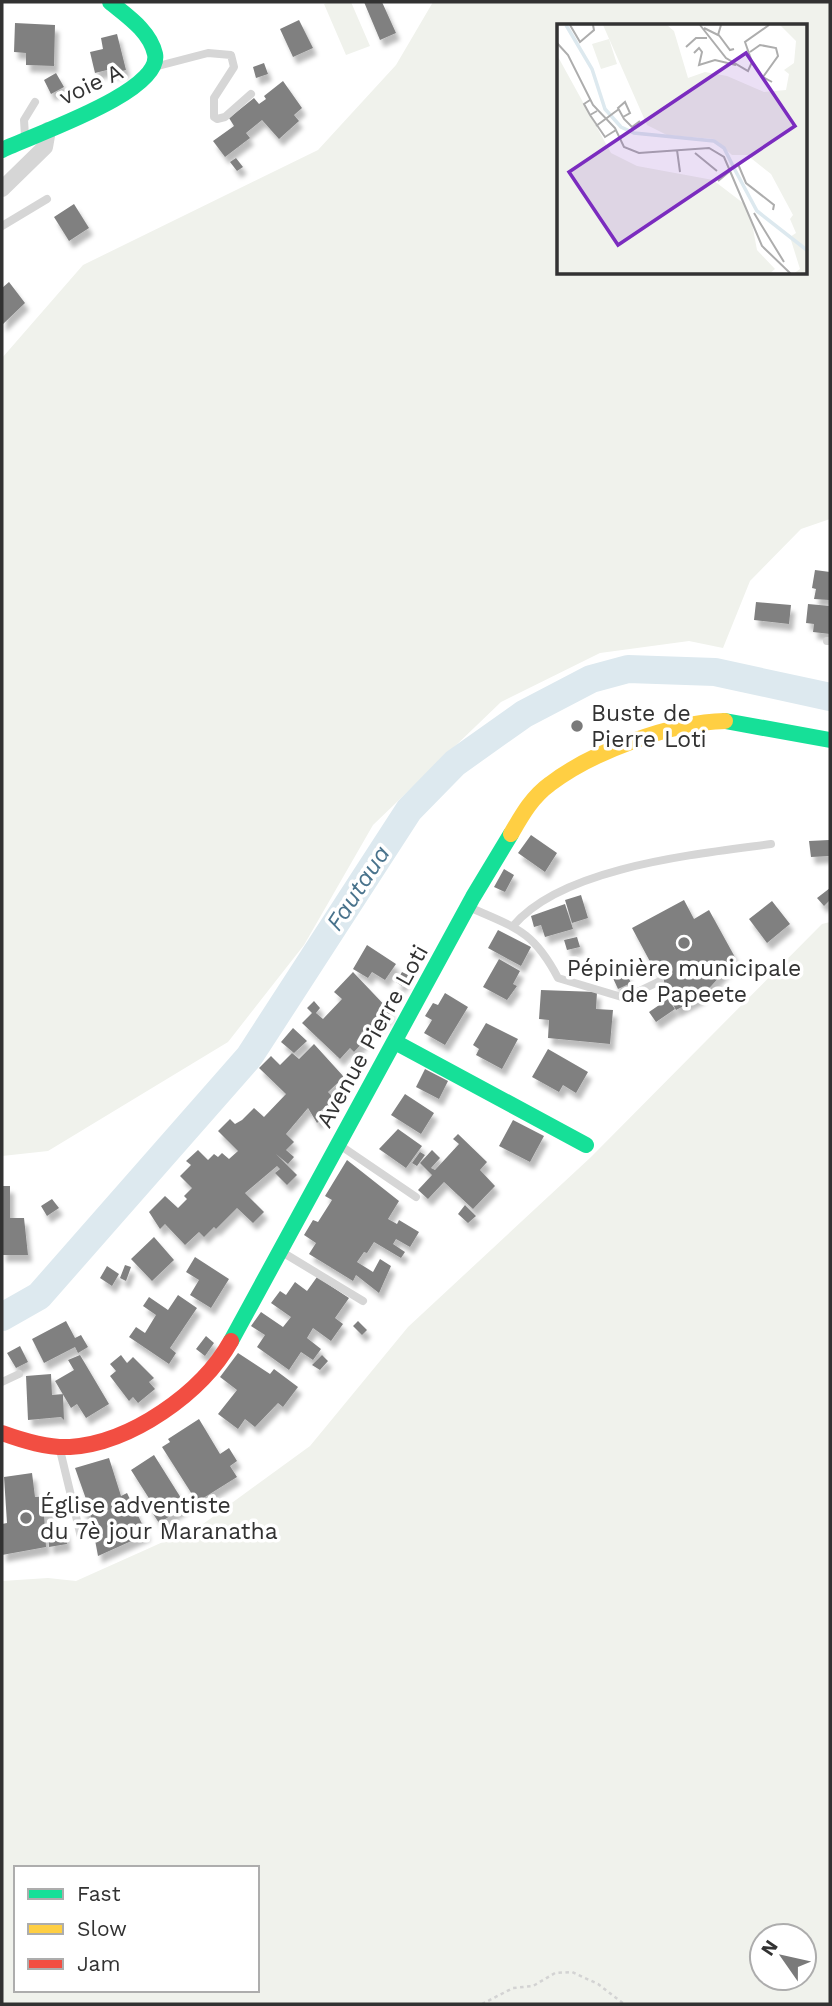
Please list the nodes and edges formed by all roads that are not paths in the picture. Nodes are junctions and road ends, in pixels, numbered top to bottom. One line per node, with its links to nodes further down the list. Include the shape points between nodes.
1 (110, 2): 2 (main road, voie A, via 146,34)
2 (155, 67): 3 (lane, via 208,53 231,55 234,67 214,97 217,119); 5 (main road, voie A, via 134,90)
3 (251, 94)
4 (35, 102): 6 (lane, via 24,120)
5 (48, 130): 6 (main road, voie A); 8 (street, via 45,147)
6 (26, 139): 7 (main road, voie A)
7 (2, 150)
8 (2, 189)
9 (47, 199): 10 (lane)
10 (2, 226)
11 (830, 740): 13 (main road, Avenue Pierre Loti, via 722,721 670,730 592,758 550,784 529,804)
12 (771, 844): 14 (lane, via 621,869 536,903)
13 (468, 907): 14 (lane); 16 (main road, Avenue Pierre Loti)
14 (513, 926): 15 (lane, via 543,950 558,978 625,998)
15 (660, 981)
16 (395, 1042): 17 (main road, Avenue Pierre Loti); 18 (main road)
17 (338, 1145): 19 (lane); 20 (main road, Avenue Pierre Loti)
18 (586, 1145)
19 (416, 1197)
20 (279, 1251): 21 (lane); 25 (main road, Avenue Pierre Loti, via 220,1360 191,1390 122,1430 77,1446)
21 (363, 1301)
22 (19, 1374): 23 (lane)
23 (2, 1382)
24 (2, 1433): 25 (main road, Avenue Pierre Loti)
25 (60, 1447): 26 (lane)
26 (80, 1537)

